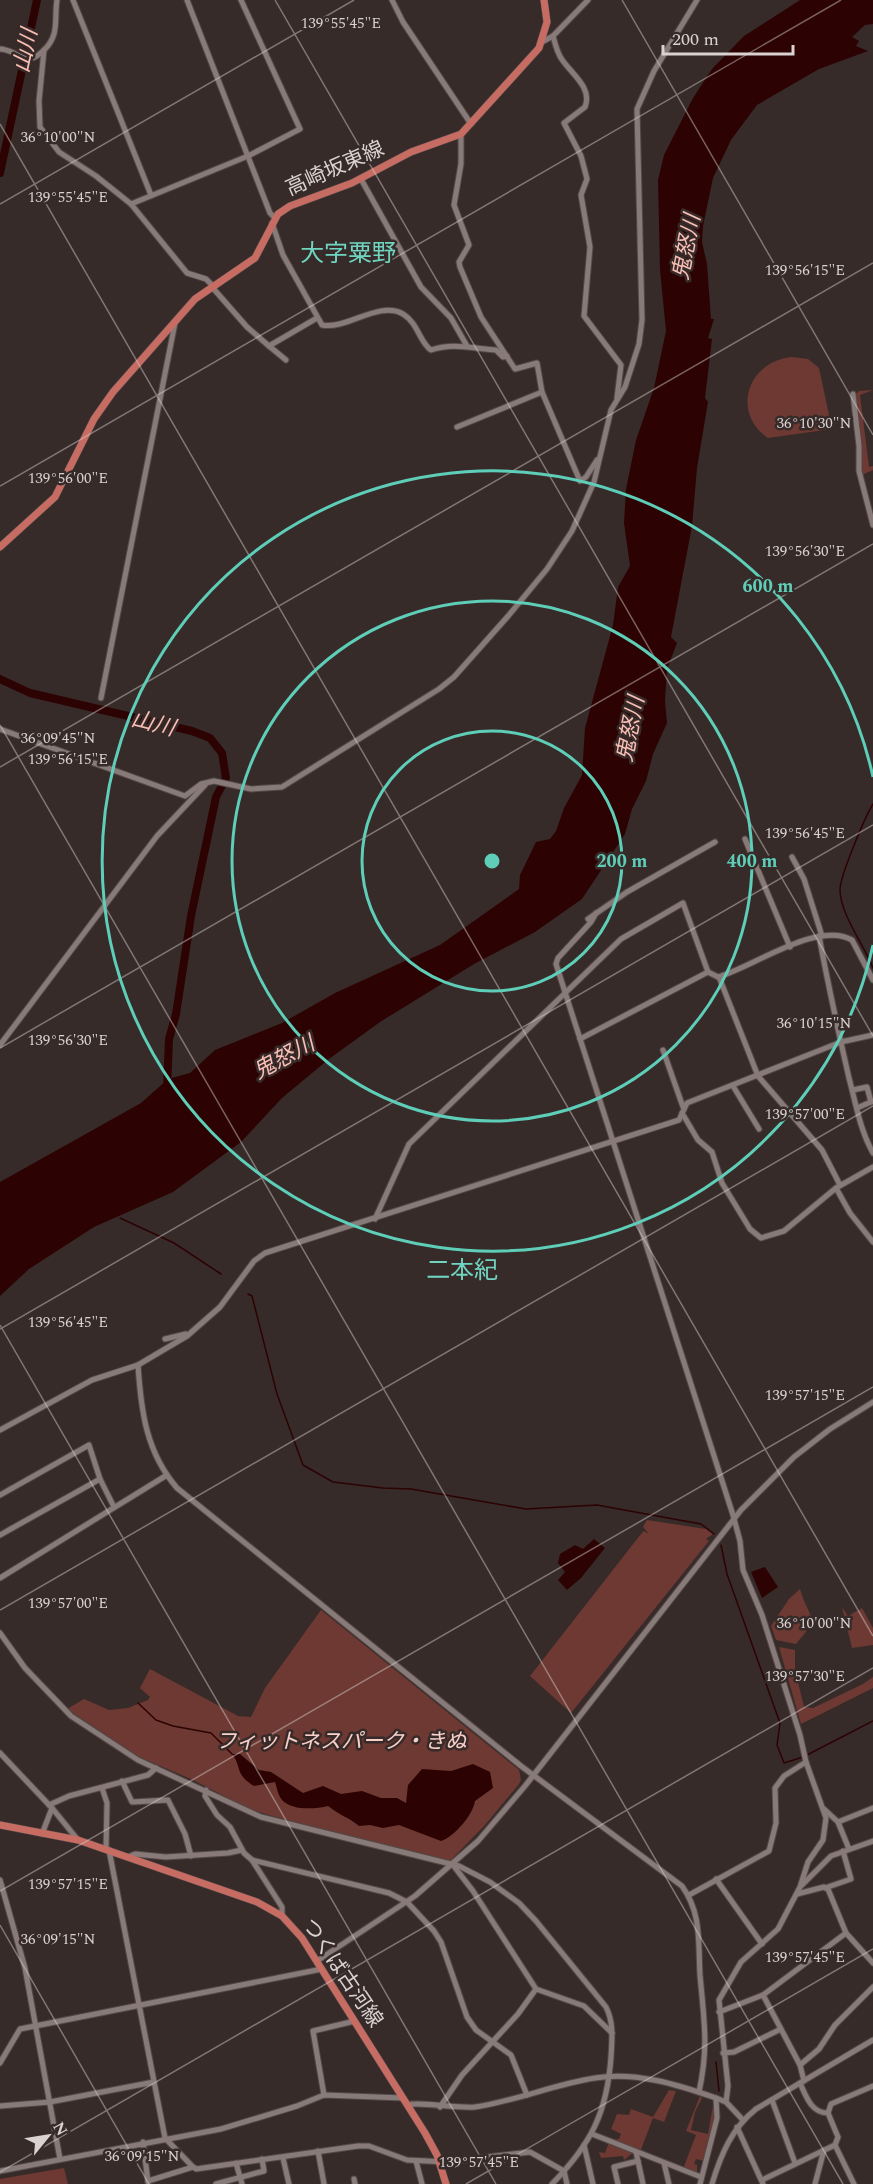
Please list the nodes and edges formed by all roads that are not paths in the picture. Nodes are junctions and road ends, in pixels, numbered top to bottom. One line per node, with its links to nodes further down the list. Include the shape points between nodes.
1 (57, 0): 12 (street, via 55,35)
2 (73, 0): 17 (street)
3 (187, 0): 15 (street)
4 (241, 0): 15 (street, via 300,129)
5 (392, 0): 13 (street)
6 (544, 0): 10 (main road, 高崎坂東線, via 546,22)
7 (588, 0): 9 (street)
8 (697, 0): 29 (street, via 654,71 637,109 642,320 632,367)
9 (553, 36): 10 (street); 29 (street, via 562,60 587,96 585,107 564,123 581,156 586,179 580,195 590,247 584,316 621,365)
10 (542, 42): 13 (main road, 高崎坂東線, via 534,56)
11 (0, 49): 12 (street, via 33,58)
12 (44, 50): 18 (street, via 40,127 59,152)
13 (471, 124): 14 (main road, 高崎坂東線)
14 (462, 134): 16 (main road, 高崎坂東線, via 411,152); 25 (street, via 454,205 469,245 460,267 481,317)
15 (248, 156): 17 (street); 19 (street)
16 (361, 179): 19 (main road, 高崎坂東線, via 290,206); 24 (street, via 421,287 451,318)
17 (152, 195): 18 (street)
18 (131, 204): 20 (street, via 187,273 206,279)
19 (274, 220): 20 (main road, 高崎坂東線, via 255,258); 21 (street, via 284,255)
20 (212, 286): 22 (main road, 高崎坂東線); 23 (street)
21 (317, 318): 23 (street); 24 (street, via 324,326 388,309 410,319 428,349)
22 (175, 321): 33 (main road, 高崎坂東線, via 104,404 55,497); 34 (street)
23 (269, 346): 26 (street)
24 (467, 346): 25 (street, via 496,350)
25 (507, 356): 27 (street, via 515,369 537,363)
26 (286, 360)
27 (542, 392): 30 (street); 31 (street, via 580,481)
28 (853, 394): 32 (street, via 859,471)
29 (617, 399): 31 (street)
30 (457, 427)
31 (602, 453): 36 (street, via 584,506 548,569 454,677 282,787 250,789)
32 (873, 525)
33 (0, 547)
34 (101, 698)
35 (0, 729): 36 (street, via 185,796)
36 (211, 782): 51 (street, via 158,836)
37 (745, 839): 43 (street)
38 (715, 842): 40 (street)
39 (792, 857): 42 (street, via 804,879)
40 (596, 913): 41 (street); 47 (street, via 556,961)
41 (588, 919)
42 (821, 936): 43 (street); 46 (street, via 840,935 852,940); 50 (street)
43 (790, 946): 45 (street)
44 (708, 972): 45 (street); 47 (street, via 683,903 621,939); 49 (street)
45 (719, 977): 53 (street)
46 (873, 980)
47 (566, 994): 49 (street); 64 (street, via 409,1143)
48 (873, 1035): 50 (street)
49 (580, 1039): 60 (street)
50 (841, 1042): 53 (street); 55 (street)
51 (0, 1045)
52 (663, 1050): 58 (street)
53 (758, 1076): 54 (street); 63 (street, via 822,1150)
54 (733, 1086): 58 (street, via 687,1103); 59 (street)
55 (853, 1090): 56 (street, via 867,1086); 57 (street)
56 (872, 1101): 57 (street)
57 (857, 1108): 61 (street)
58 (682, 1110): 60 (street, via 679,1120); 63 (street, via 698,1140 712,1152 722,1183 757,1236 765,1239 784,1231)
59 (759, 1129)
60 (613, 1142): 64 (street); 75 (street)
61 (873, 1153)
62 (873, 1167): 63 (street)
63 (838, 1187): 65 (street, via 850,1213)
64 (375, 1219): 66 (street, via 265,1253 254,1261)
65 (873, 1242)
66 (203, 1324): 67 (street, via 182,1336); 68 (street)
67 (165, 1339)
68 (138, 1365): 70 (street, via 92,1380); 71 (street, via 144,1424)
69 (873, 1402): 75 (street, via 794,1457)
70 (0, 1430)
71 (166, 1475): 74 (street); 82 (street)
72 (100, 1479): 73 (street, via 89,1445); 74 (street); 76 (street)
73 (0, 1495)
74 (114, 1507): 77 (street)
75 (734, 1518): 80 (street, via 743,1570 766,1625); 82 (street)
76 (0, 1535)
77 (0, 1578)
78 (0, 1633): 81 (street, via 25,1668 71,1716)
79 (0, 1753): 86 (street)
80 (805, 1756): 88 (street); 101 (street, via 775,1788 776,1823 769,1851)
81 (156, 1768): 83 (street, via 148,1775); 85 (street)
82 (534, 1775): 100 (street, via 494,1824); 106 (street, via 674,1878)
83 (122, 1781): 84 (street); 97 (street, via 132,1802 168,1800)
84 (102, 1788): 86 (street, via 69,1796); 94 (street, via 107,1803)
85 (206, 1790): 95 (street, via 212,1808 230,1827); 100 (street, via 261,1816)
86 (51, 1806): 91 (street); 92 (street)
87 (873, 1808): 89 (street)
88 (824, 1809): 89 (street); 103 (street, via 823,1840 808,1862)
89 (838, 1822): 96 (street)
90 (0, 1823): 91 (main road, つくば古河線)
91 (42, 1834): 92 (main road, つくば古河線)
92 (78, 1840): 94 (main road, つくば古河線)
93 (873, 1841): 96 (street)
94 (108, 1850): 98 (main road, つくば古河線); 117 (street)
95 (242, 1850): 97 (street); 99 (street)
96 (846, 1850): 103 (street, via 824,1862); 104 (street, via 851,1879)
97 (191, 1856): 98 (street)
98 (127, 1857): 108 (main road, つくば古河線, via 257,1902)
99 (252, 1860): 107 (street, via 389,1893); 108 (street, via 282,1907)
100 (453, 1865): 107 (street); 115 (street); 122 (street, via 504,1891 536,1921 606,2007)
101 (716, 1879): 106 (street); 110 (street)
102 (0, 1880): 120 (street, via 25,1968)
103 (800, 1887): 105 (street)
104 (825, 1888): 105 (street); 109 (street)
105 (796, 1894): 110 (street, via 778,1929)
106 (689, 1895): 132 (street, via 699,1926 706,2040)
107 (407, 1902): 111 (street); 124 (street, via 441,1942 467,2017 476,2030)
108 (282, 1916): 111 (main road, つくば古河線)
109 (846, 1933): 112 (street); 116 (street)
110 (762, 1944): 118 (street, via 733,1973 719,2000)
111 (317, 1961): 113 (main road, つくば古河線)
112 (873, 1963)
113 (322, 1970): 117 (street); 119 (main road, つくば古河線)
114 (873, 1987): 127 (street)
115 (536, 1989): 122 (street, via 584,2006); 124 (street)
116 (763, 1995): 118 (street); 121 (street)
117 (139, 2005): 120 (street); 129 (street)
118 (719, 2012): 125 (street)
119 (355, 2021): 133 (street, via 313,2031); 135 (main road, つくば古河線)
120 (35, 2026): 126 (street, via 20,2030); 138 (street)
121 (781, 2029): 125 (street, via 734,2052); 127 (street)
122 (612, 2033): 128 (street)
123 (873, 2040): 130 (street)
124 (494, 2042): 134 (street, via 511,2055); 142 (street, via 462,2075)
125 (723, 2053): 139 (street)
126 (0, 2063)
127 (800, 2065): 130 (street)
128 (610, 2076): 132 (street, via 640,2078); 134 (street); 146 (street, via 603,2110)
129 (154, 2082): 138 (street); 147 (street)
130 (802, 2082): 137 (street); 143 (street, via 811,2106)
131 (873, 2086): 143 (street, via 831,2104)
132 (699, 2092): 136 (street)
133 (324, 2095): 135 (street); 147 (street, via 221,2128)
134 (527, 2095): 142 (street, via 477,2106)
135 (403, 2098): 140 (main road, つくば古河線)
136 (716, 2098): 139 (street); 167 (street, via 717,2118)
137 (772, 2100): 144 (street); 162 (street)
138 (50, 2102): 141 (street); 155 (street)
139 (726, 2102): 144 (street)
140 (408, 2105): 142 (street, via 414,2102); 158 (main road, つくば古河線)
141 (0, 2106)
142 (440, 2107)
143 (828, 2113): 150 (street, via 838,2137)
144 (743, 2120): 145 (street)
145 (737, 2127): 168 (street); 181 (street, via 719,2158)
146 (592, 2134): 149 (street); 153 (street)
147 (165, 2138): 148 (street); 163 (street)
148 (143, 2142): 155 (street); 169 (street)
149 (584, 2145): 165 (street); 177 (street)
150 (835, 2145): 151 (street); 183 (street)
151 (824, 2150): 162 (street); 182 (street)
152 (318, 2151): 154 (street); 157 (street, via 369,2146); 172 (street)
153 (636, 2152): 159 (street); 161 (street)
154 (283, 2158): 156 (street); 171 (street)
155 (60, 2159): 164 (street)
156 (262, 2159): 160 (street); 166 (street, via 264,2171)
157 (416, 2161): 158 (street); 173 (street)
158 (439, 2161): 165 (street, via 524,2152); 174 (main road, つくば古河線)
159 (638, 2162): 178 (street, via 614,2167); 179 (street)
160 (236, 2163): 163 (street); 166 (street)
161 (664, 2163): 167 (street); 180 (street)
162 (795, 2163): 168 (street)
163 (193, 2167): 169 (street)
164 (0, 2171)
165 (564, 2171): 175 (street); 176 (street)
166 (241, 2181): 170 (street)
167 (701, 2181)
168 (762, 2182)
169 (148, 2183)
170 (216, 2184)
171 (289, 2184)
172 (324, 2184)
173 (422, 2184)
174 (446, 2184)
175 (552, 2184)
176 (567, 2184)
177 (593, 2184)
178 (618, 2184)
179 (643, 2184)
180 (669, 2184)
181 (712, 2184)
182 (815, 2184)
183 (854, 2184)

